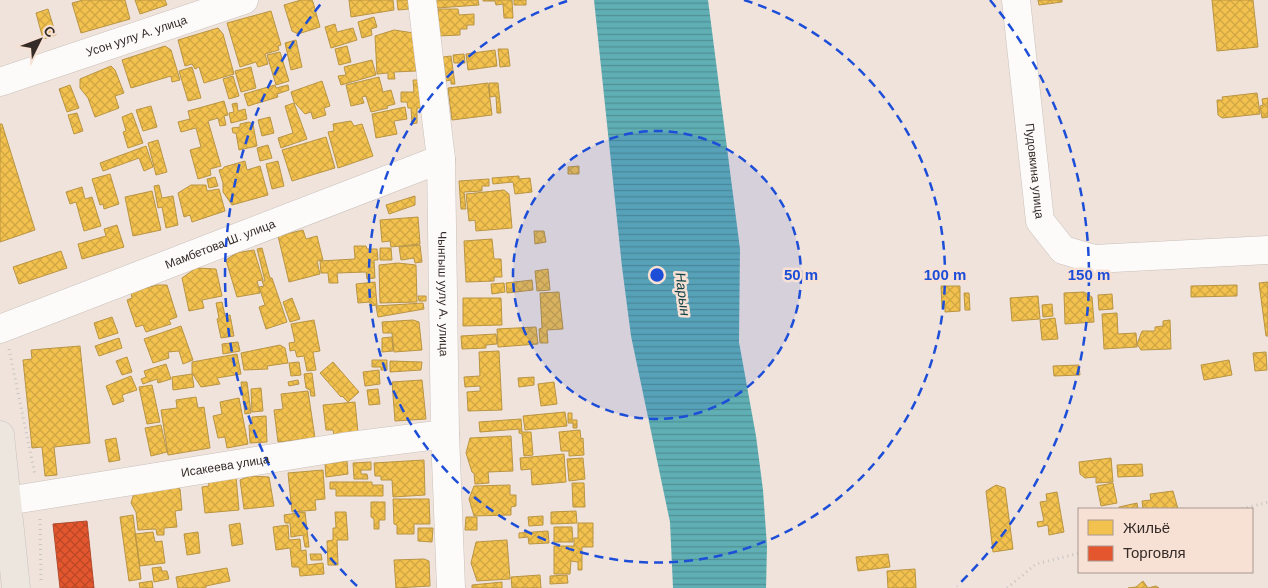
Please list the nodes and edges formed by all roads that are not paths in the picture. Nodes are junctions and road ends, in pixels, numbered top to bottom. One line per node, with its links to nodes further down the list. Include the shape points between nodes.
1 (244, 0): 4 (street, Усон уулу А. улица)
2 (422, 0): 5 (street, Чынгыш уулу А. улица)
3 (1016, 0): 6 (street, Пудовкина улица, via 1040,222 1063,250 1094,259)
4 (0, 82)
5 (441, 159): 7 (street, Мамбетова Ш. улица); 8 (street, Чынгыш уулу А. улица)
6 (1268, 250)
7 (0, 329)
8 (445, 434): 10 (street, Исакеева улица); 12 (street, Чынгыш уулу А. улица)
9 (0, 435): 10 (main road)
10 (7, 501): 11 (main road)
11 (16, 588)
12 (451, 588)

